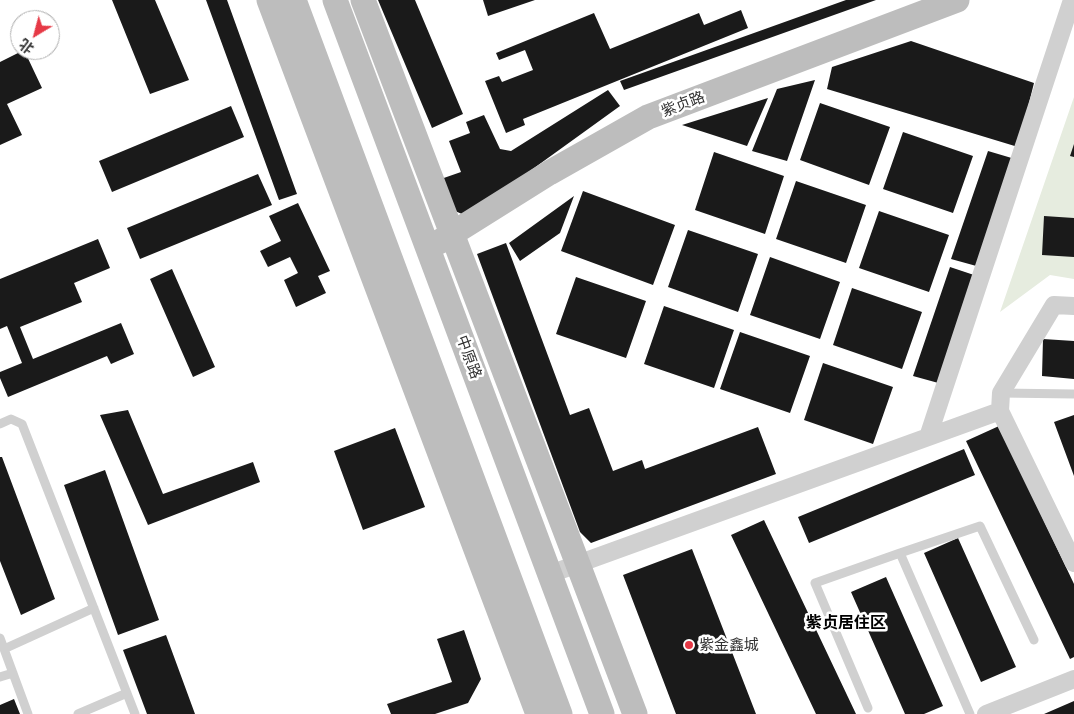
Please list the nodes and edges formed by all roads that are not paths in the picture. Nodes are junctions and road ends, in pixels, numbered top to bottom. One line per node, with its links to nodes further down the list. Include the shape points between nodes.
1 (269, 0): 31 (street)
2 (294, 0): 32 (street)
3 (335, 0): 8 (street, 中原路)
4 (363, 0): 7 (street)
5 (957, 0): 7 (street, 紫贞路, via 648,117)
6 (1072, 0): 14 (street)
7 (452, 233): 8 (street, 紫贞路); 17 (street)
8 (428, 248): 18 (street, 中原路)
9 (1074, 306): 10 (street, via 1054,305)
10 (1001, 392): 11 (lane); 12 (street)
11 (1074, 394)
12 (1000, 411): 14 (street); 16 (street)
13 (0, 424): 19 (lane, via 12,419 22,424)
14 (928, 437): 17 (street)
15 (900, 553): 21 (lane, via 980,526); 27 (lane, via 815,583); 35 (lane)
16 (1074, 563)
17 (578, 564): 18 (street); 34 (street)
18 (550, 574): 33 (street, 中原路)
19 (94, 608): 22 (lane); 26 (lane)
20 (0, 638): 22 (lane)
21 (1034, 640)
22 (4, 649): 23 (lane)
23 (13, 673): 24 (lane); 28 (lane)
24 (0, 677)
25 (1074, 679): 36 (street)
26 (127, 693): 29 (lane); 30 (lane)
27 (868, 708)
28 (28, 714)
29 (78, 714)
30 (135, 714)
31 (538, 714)
32 (560, 714)
33 (602, 714)
34 (635, 714)
35 (970, 714)
36 (986, 714)

